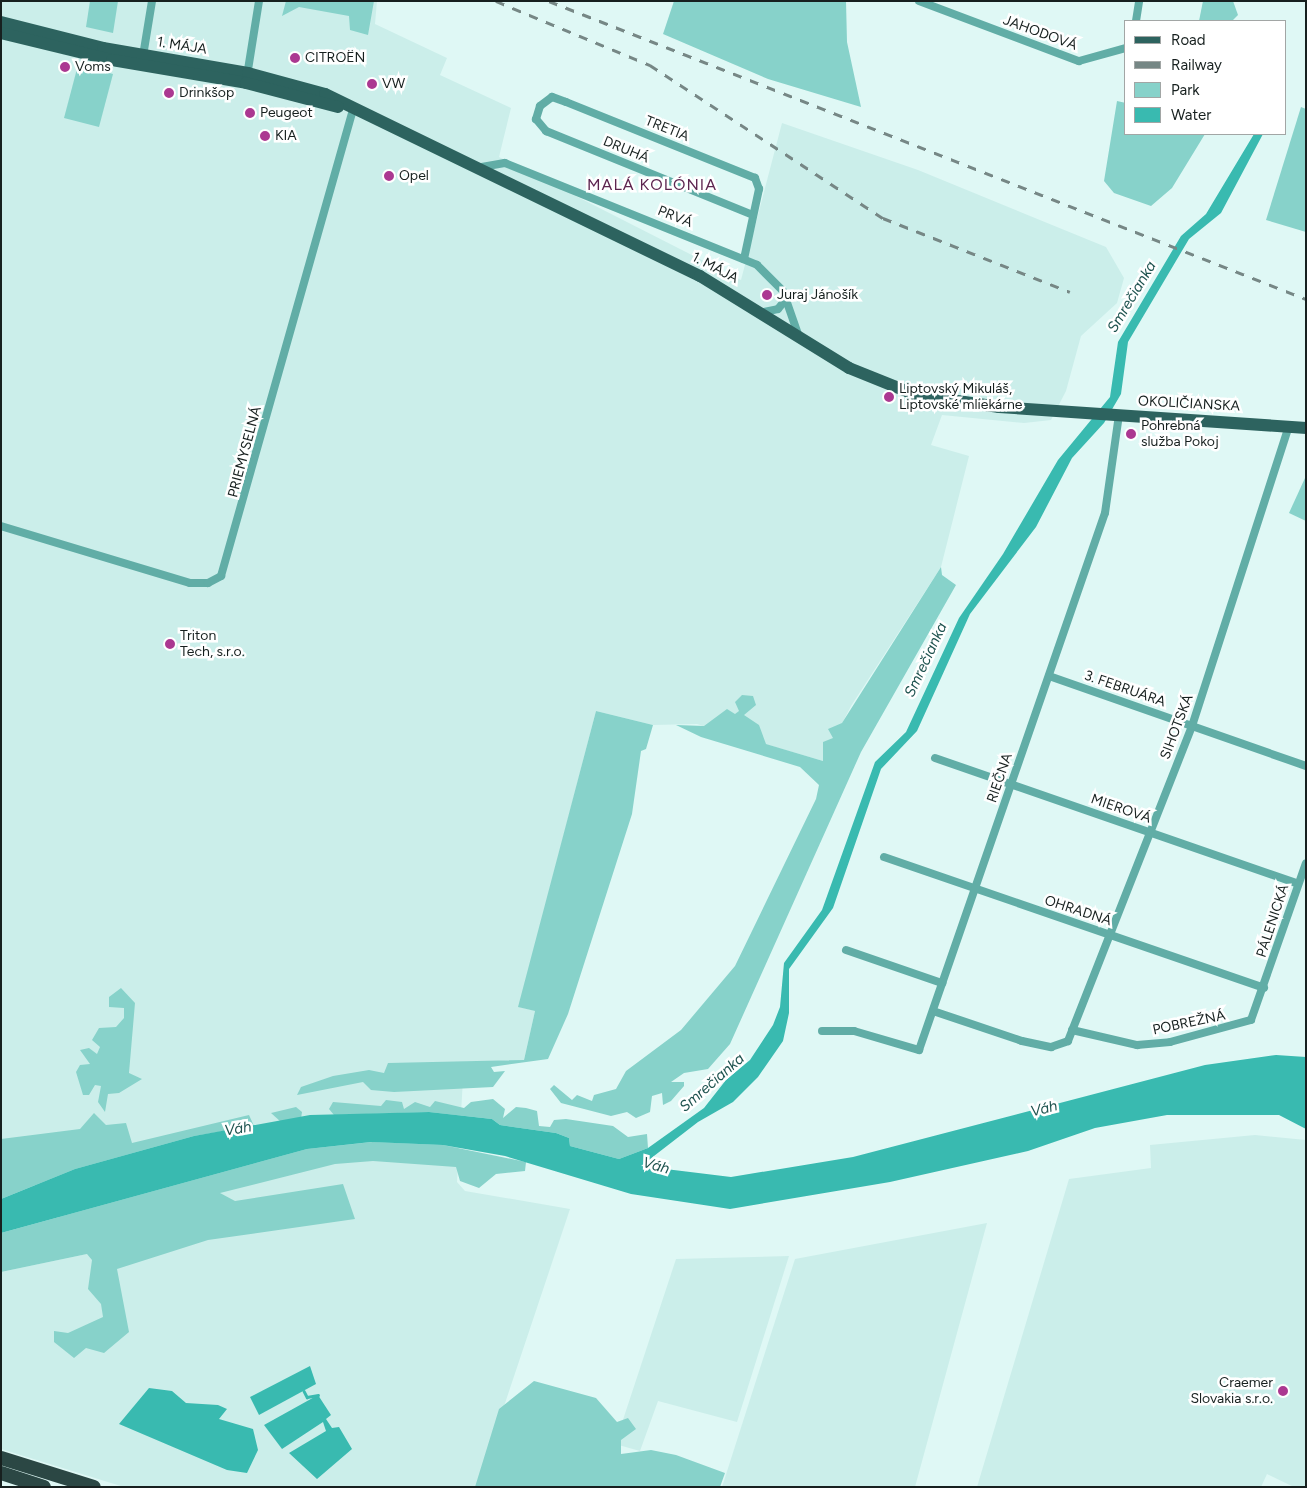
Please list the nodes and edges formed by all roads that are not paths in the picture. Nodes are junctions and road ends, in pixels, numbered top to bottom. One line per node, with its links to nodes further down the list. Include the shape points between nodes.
1 (152, 1): 9 (street)
2 (258, 1): 10 (street)
3 (919, 1): 8 (street, JAHODOVÁ, via 1079,60)
4 (1140, 1): 5 (street)
5 (1136, 20)
6 (1, 22): 9 (main road, 1. MÁJA)
7 (1, 33): 10 (main road, 1. MÁJA, via 112,60)
8 (1124, 49)
9 (143, 56): 10 (main road, 1. MÁJA)
10 (247, 78): 11 (main road, 1. MÁJA, via 325,94)
11 (353, 111): 13 (main road, 1. MÁJA); 23 (street, PRIEMYSELNÁ, via 221,576 208,583 190,582)
12 (546, 131): 14 (street, DRUHÁ); 14 (street, TRETIA, via 536,119 540,106 552,97 758,180)
13 (474, 168): 15 (street, PRVÁ, via 489,162 505,163); 17 (main road, 1. MÁJA, via 700,276)
14 (753, 215): 15 (street)
15 (744, 259): 16 (street, PRVÁ, via 767,272)
16 (787, 298): 17 (street, via 778,309); 18 (street, PRVÁ)
17 (764, 312): 18 (main road, 1. MÁJA)
18 (799, 337): 19 (main road, 1. MÁJA, via 849,368 916,395 966,404)
19 (1070, 412): 20 (main road, OKOLIČIANSKA)
20 (1117, 415): 21 (main road, OKOLIČIANSKA); 24 (street, RIEČNA, via 1105,513)
21 (1289, 426): 22 (main road, OKOLIČIANSKA); 25 (street, SIHOTSKÁ)
22 (1306, 428)
23 (1, 526)
24 (1049, 676): 25 (street, 3. FEBRUÁRA); 28 (street, RIEČNA)
25 (1192, 726): 27 (street, 3. FEBRUÁRA); 29 (street, SIHOTSKÁ)
26 (934, 758): 28 (street, MIEROVÁ)
27 (1306, 766)
28 (1011, 784): 29 (street, MIEROVÁ); 33 (street, RIEČNA)
29 (1149, 833): 32 (street, MIEROVÁ); 34 (street, SIHOTSKÁ)
30 (884, 858): 33 (street, OHRADNÁ)
31 (1306, 863): 32 (street, PÁLENICKÁ)
32 (1298, 884): 37 (street, PÁLENICKÁ)
33 (974, 889): 34 (street, OHRADNÁ); 36 (street, RIEČNA)
34 (1109, 934): 37 (street, OHRADNÁ); 39 (street, SIHOTSKÁ)
35 (846, 950): 36 (street)
36 (942, 983): 38 (street, RIEČNA)
37 (1264, 988): 39 (street, POBREŽNÁ, via 1251,1020 1170,1042 1126,1045)
38 (933, 1011): 39 (street, via 1051,1047 1065,1044); 40 (street, RIEČNA, via 919,1050 854,1030)
39 (1072, 1030)
40 (822, 1031)
41 (1, 1458): 44 (highway)
42 (1, 1474): 43 (highway)
43 (44, 1487)
44 (94, 1487)

